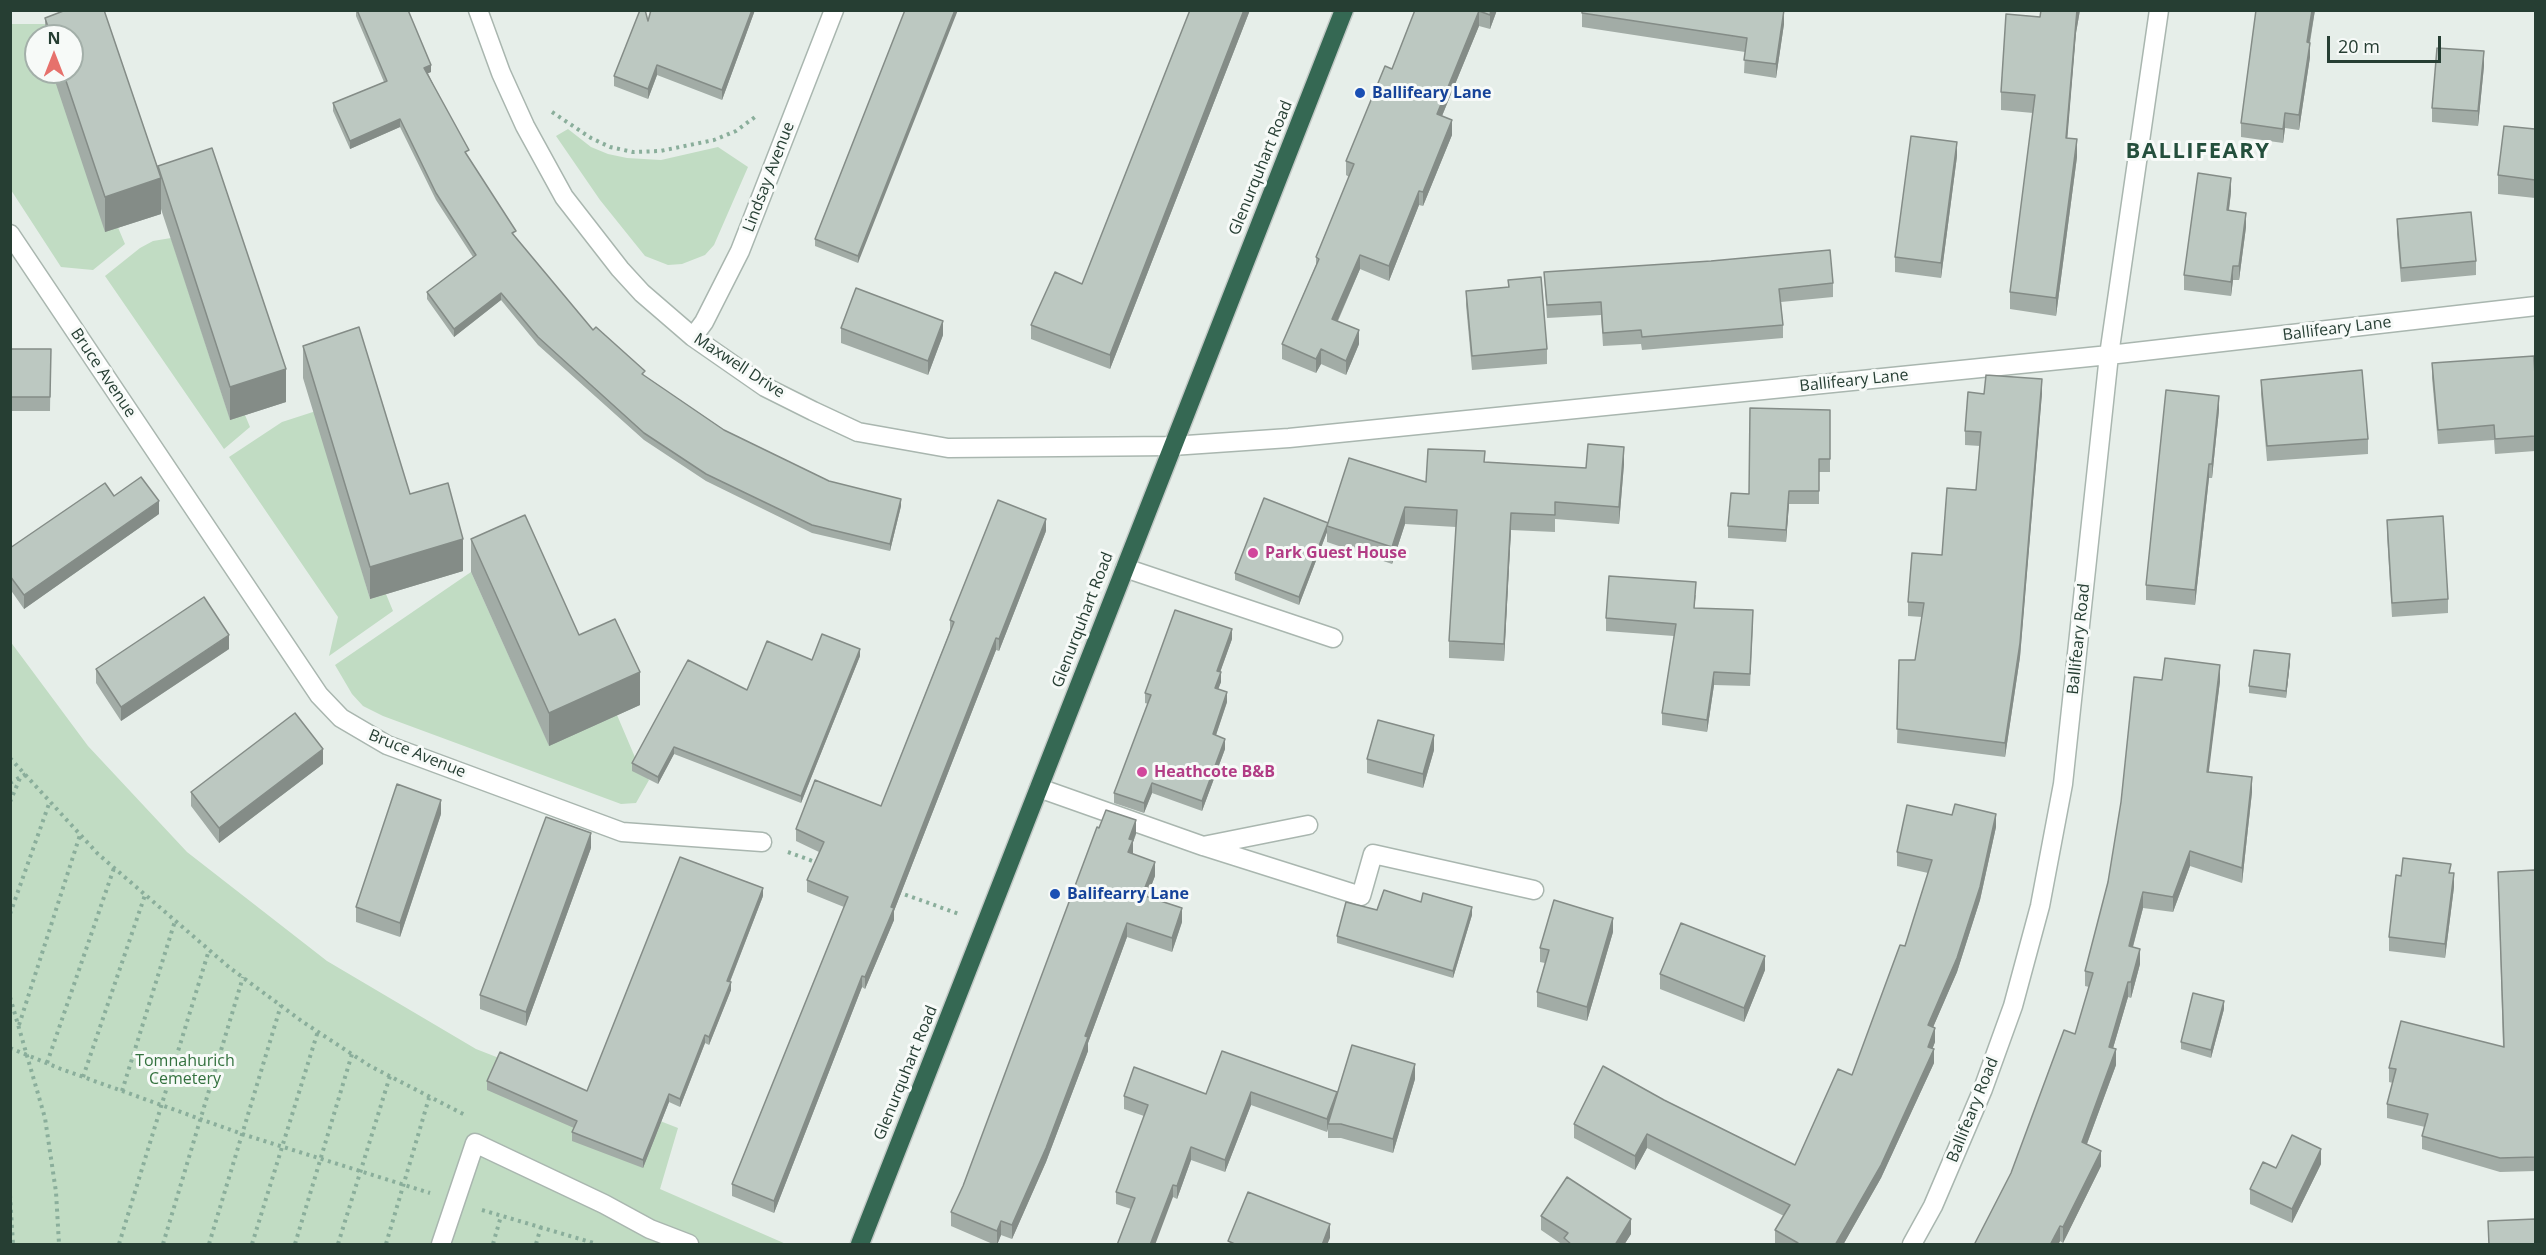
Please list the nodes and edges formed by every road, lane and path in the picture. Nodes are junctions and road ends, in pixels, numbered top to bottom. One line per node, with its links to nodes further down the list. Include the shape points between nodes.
1 (478, 10): 9 (street, Maxwell Drive, via 525,126 564,197 620,269)
2 (834, 10): 9 (street, Lindsay Avenue, via 740,251)
3 (1344, 10): 11 (highway, Glenurquhart Road)
4 (2159, 10): 10 (street, Ballifeary Road)
5 (544, 106): 6 (path, via 591,138 633,152 714,140)
6 (755, 117)
7 (10, 234): 23 (street, Bruce Avenue, via 319,695 341,718 387,745 622,832)
8 (2535, 306): 10 (street, Ballifeary Lane)
9 (693, 338): 11 (street, Maxwell Drive, via 765,387 858,432 948,448)
10 (2109, 355): 11 (street, Ballifeary Lane, via 1289,438); 75 (street, Ballifeary Road, via 2063,784 2040,906 2013,1006 1983,1089)
11 (1172, 446): 12 (highway, Glenurquhart Road)
12 (1125, 568): 13 (street); 18 (highway, Glenurquhart Road)
13 (1333, 638)
14 (10, 758): 15 (path)
15 (26, 774): 16 (path); 19 (path)
16 (20, 778): 17 (path); 20 (path)
17 (10, 783)
18 (1039, 788): 24 (street); 32 (highway, Glenurquhart Road)
19 (50, 801): 22 (path); 30 (path)
20 (10, 802)
21 (1308, 825): 24 (street)
22 (81, 834): 26 (path); 37 (path)
23 (762, 842): 25 (path)
24 (1203, 846): 28 (street, via 1361,896 1373,854)
25 (828, 866)
26 (114, 868): 29 (path); 42 (path)
27 (891, 889): 32 (path)
28 (1534, 890)
29 (144, 895): 31 (path); 44 (path)
30 (10, 914)
31 (175, 921): 33 (path); 45 (path)
32 (986, 924): 60 (highway, Glenurquhart Road)
33 (209, 950): 34 (path); 47 (path)
34 (243, 977): 36 (path); 48 (path)
35 (10, 997): 37 (path)
36 (281, 1005): 38 (path); 49 (path)
37 (19, 1025): 41 (path)
38 (318, 1032): 40 (path); 51 (path)
39 (10, 1048): 41 (path)
40 (352, 1054): 43 (path); 52 (path)
41 (28, 1056): 42 (path); 62 (path, via 45,1118)
42 (46, 1063): 44 (path)
43 (390, 1076): 46 (path); 53 (path)
44 (83, 1077): 45 (path)
45 (122, 1091): 47 (path)
46 (429, 1098): 50 (path, via 471,1118); 54 (path)
47 (161, 1105): 48 (path); 63 (path)
48 (202, 1119): 49 (path); 64 (path)
49 (242, 1134): 51 (path); 65 (path)
50 (476, 1143): 56 (street); 74 (street)
51 (281, 1146): 52 (path); 66 (path)
52 (321, 1159): 53 (path); 67 (path)
53 (359, 1171): 54 (path); 68 (path)
54 (404, 1185): 56 (path); 69 (path)
55 (10, 1195): 61 (path)
56 (455, 1202): 57 (path); 70 (street)
57 (501, 1216): 58 (path); 71 (path)
58 (541, 1227): 59 (path); 72 (path)
59 (579, 1242): 73 (path)
60 (866, 1243)
61 (13, 1245)
62 (59, 1245)
63 (119, 1245)
64 (164, 1245)
65 (209, 1245)
66 (252, 1245)
67 (295, 1245)
68 (338, 1245)
69 (386, 1245)
70 (441, 1245)
71 (493, 1245)
72 (536, 1245)
73 (597, 1245)
74 (689, 1245)
75 (1912, 1245)

